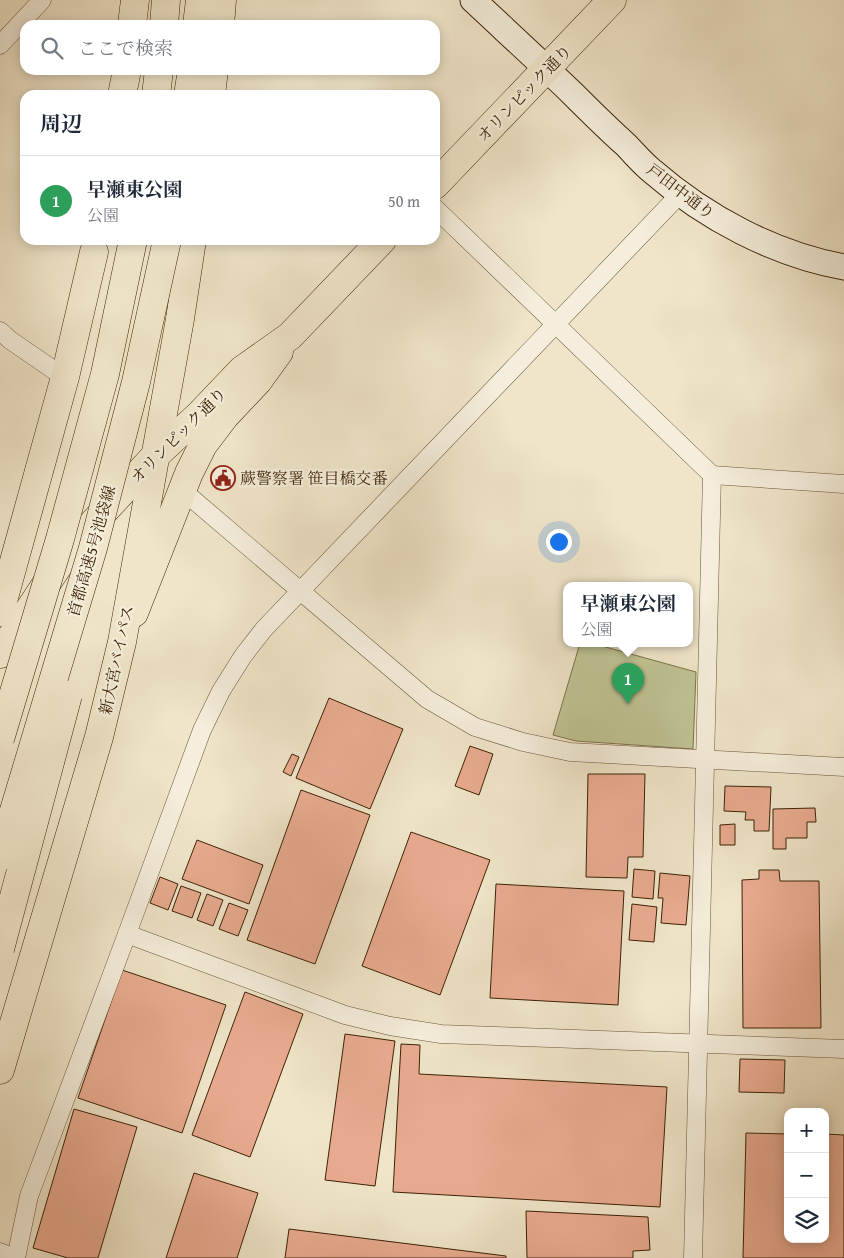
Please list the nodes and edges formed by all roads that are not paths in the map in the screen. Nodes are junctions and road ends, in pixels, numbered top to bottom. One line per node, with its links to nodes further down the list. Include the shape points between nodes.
1 (42, 0): 8 (street)
2 (135, 0): 9 (main road)
3 (166, 0): 10 (main road)
4 (200, 0): 11 (main road)
5 (222, 0): 12 (main road)
6 (473, 0): 15 (street, 戸田中通り)
7 (612, 0): 15 (main road, オリンピック通り)
8 (23, 20)
9 (133, 20)
10 (164, 20)
11 (198, 20)
12 (220, 20)
13 (20, 23): 14 (street)
14 (0, 44)
15 (547, 68): 24 (main road, オリンピック通り); 25 (street, 戸田中通り, via 652,171)
16 (126, 75): 20 (main road)
17 (158, 75): 21 (main road)
18 (191, 75): 22 (main road)
19 (213, 75): 23 (main road)
20 (123, 90)
21 (157, 90)
22 (189, 90)
23 (212, 90)
24 (440, 180)
25 (680, 193): 33 (street, 戸田中通り, via 749,235 802,257); 34 (street)
26 (440, 213): 34 (street)
27 (132, 245): 47 (main road, 首都高速5号池袋線, bridge, via 105,374)
28 (182, 245): 52 (main road, bridge, via 150,387)
29 (182, 245): 50 (main road, 首都高速5号池袋線, bridge, via 136,382 93,548)
30 (183, 245): 38 (main road, 新大宮バイパス, via 180,319)
31 (377, 245): 35 (main road, オリンピック通り)
32 (95, 246): 37 (main road)
33 (844, 267)
34 (555, 324): 39 (street); 43 (street)
35 (290, 336): 38 (main road, オリンピック通り, via 242,370); 41 (main road, via 258,381 203,445)
36 (3, 341): 37 (street)
37 (62, 375): 42 (main road); 44 (main road)
38 (155, 456): 45 (main road, 新大宮バイパス); 46 (main road, オリンピック通り, via 70,548)
39 (712, 475): 40 (street); 48 (street)
40 (844, 484)
41 (182, 490): 43 (street); 45 (main road)
42 (0, 550)
43 (300, 591): 48 (street, via 427,699 475,727 570,752); 51 (street, via 242,656 221,691 202,730)
44 (0, 612)
45 (122, 642): 55 (main road, 新大宮バイパス, via 99,737)
46 (0, 654)
47 (0, 739)
48 (705, 759): 49 (street); 53 (street)
49 (844, 767)
50 (0, 857)
51 (127, 934): 53 (street, via 345,1014 390,1026 441,1034); 57 (street, via 29,1196)
52 (0, 949)
53 (698, 1044): 54 (street); 58 (street)
54 (844, 1049)
55 (0, 1070)
56 (0, 1252): 57 (street)
57 (15, 1258)
58 (693, 1258)

